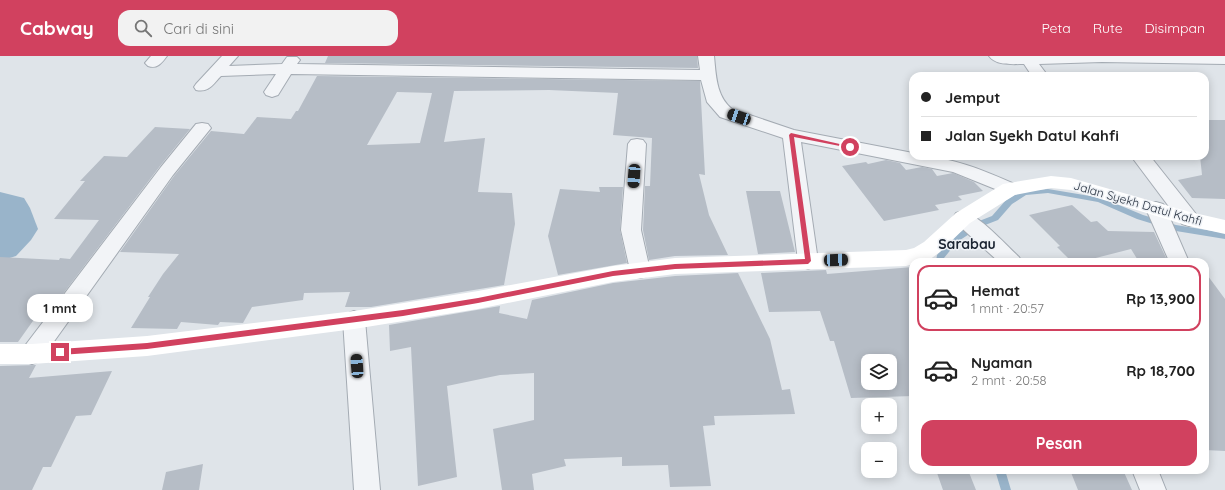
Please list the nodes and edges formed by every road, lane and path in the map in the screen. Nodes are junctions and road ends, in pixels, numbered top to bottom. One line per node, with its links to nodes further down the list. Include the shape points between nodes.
1 (230, 56): 12 (street)
2 (377, 56): 13 (street)
3 (461, 56): 14 (street)
4 (543, 56): 15 (street)
5 (624, 56): 17 (street)
6 (706, 56): 18 (street)
7 (1101, 57): 9 (street); 10 (street)
8 (1002, 58): 9 (street)
9 (1028, 59): 16 (street)
10 (1225, 59)
11 (290, 63): 12 (street); 13 (street); 20 (street)
12 (218, 71): 19 (street)
13 (371, 71): 14 (street)
14 (456, 71): 15 (street)
15 (540, 72): 17 (street)
16 (1037, 72)
17 (623, 73): 18 (street)
18 (708, 75): 22 (street, via 715,103 719,108 726,113)
19 (202, 88)
20 (272, 92)
21 (202, 128): 38 (street, via 167,171)
22 (791, 135): 24 (street); 34 (street)
23 (637, 144): 35 (street, via 631,230)
24 (909, 158)
25 (921, 160): 27 (street, via 957,167)
26 (1143, 160): 28 (street)
27 (1010, 189): 29 (street, Jalan Syekh Datul Kahfi); 30 (street, Jalan Syekh Datul Kahfi, via 1051,182 1071,184)
28 (1189, 219): 30 (street, Jalan Syekh Datul Kahfi); 31 (street, Jalan Syekh Datul Kahfi)
29 (965, 220): 32 (street); 34 (street, Jalan Syekh Datul Kahfi, via 932,247 906,258)
30 (1161, 220): 33 (street)
31 (1225, 227)
32 (1008, 258)
33 (1178, 258)
34 (808, 261): 35 (street, Jalan Syekh Datul Kahfi, via 675,266)
35 (640, 270): 36 (street, Jalan Syekh Datul Kahfi)
36 (354, 320): 38 (street, Jalan Syekh Datul Kahfi, via 147,346); 40 (street)
37 (0, 354): 38 (street, Jalan Syekh Datul Kahfi)
38 (32, 354)
39 (1147, 474): 41 (street)
40 (367, 490)
41 (1154, 490)

